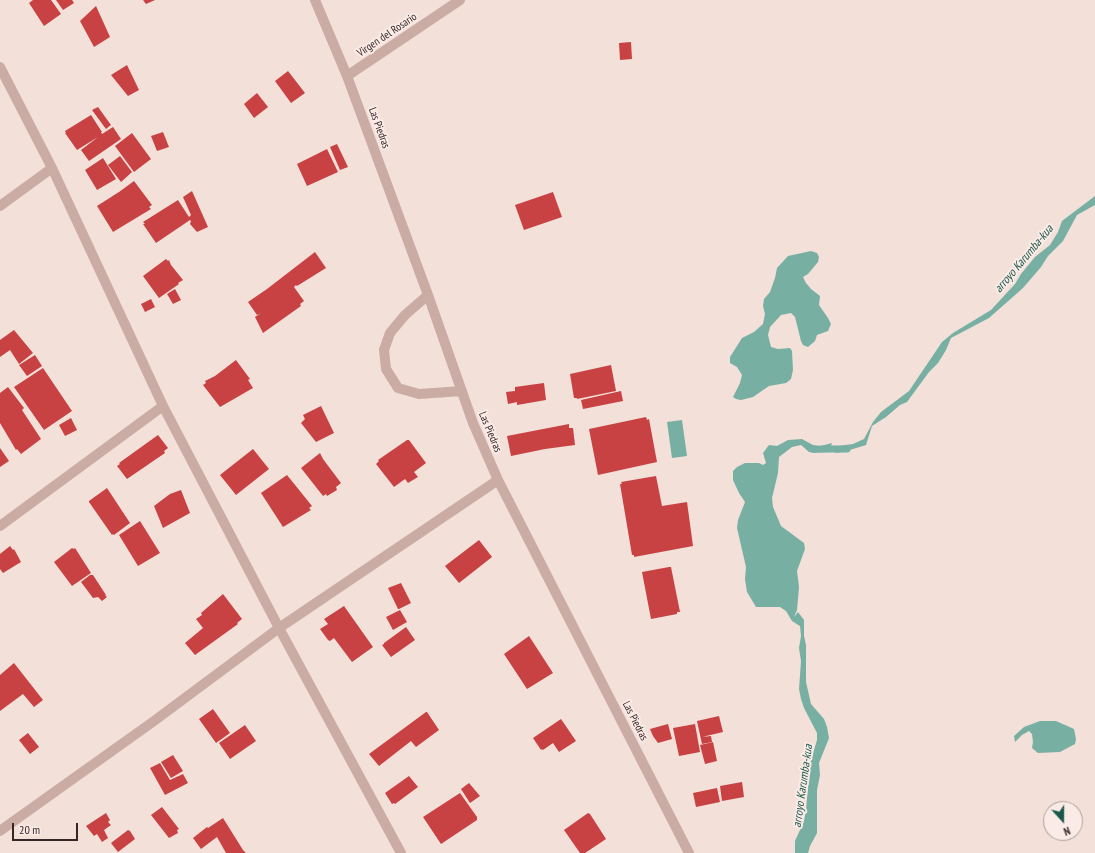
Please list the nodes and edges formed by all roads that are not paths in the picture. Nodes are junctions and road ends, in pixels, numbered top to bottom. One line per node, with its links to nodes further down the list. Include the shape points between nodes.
1 (315, 0): 4 (street, Las Piedras)
2 (460, 0): 4 (street, Virgen del Rosario)
3 (0, 67): 5 (street)
4 (347, 76): 7 (street, Las Piedras)
5 (52, 168): 6 (street); 9 (street)
6 (0, 206)
7 (428, 295): 8 (street, Las Piedras); 8 (street, via 405,315 390,333 384,350 386,369 398,388 419,394)
8 (462, 391): 10 (street, Las Piedras, via 472,423)
9 (163, 406): 11 (street); 12 (street)
10 (498, 480): 12 (street); 15 (street, Las Piedras)
11 (0, 526)
12 (279, 628): 13 (street); 14 (street)
13 (0, 831)
14 (401, 853)
15 (689, 853)

